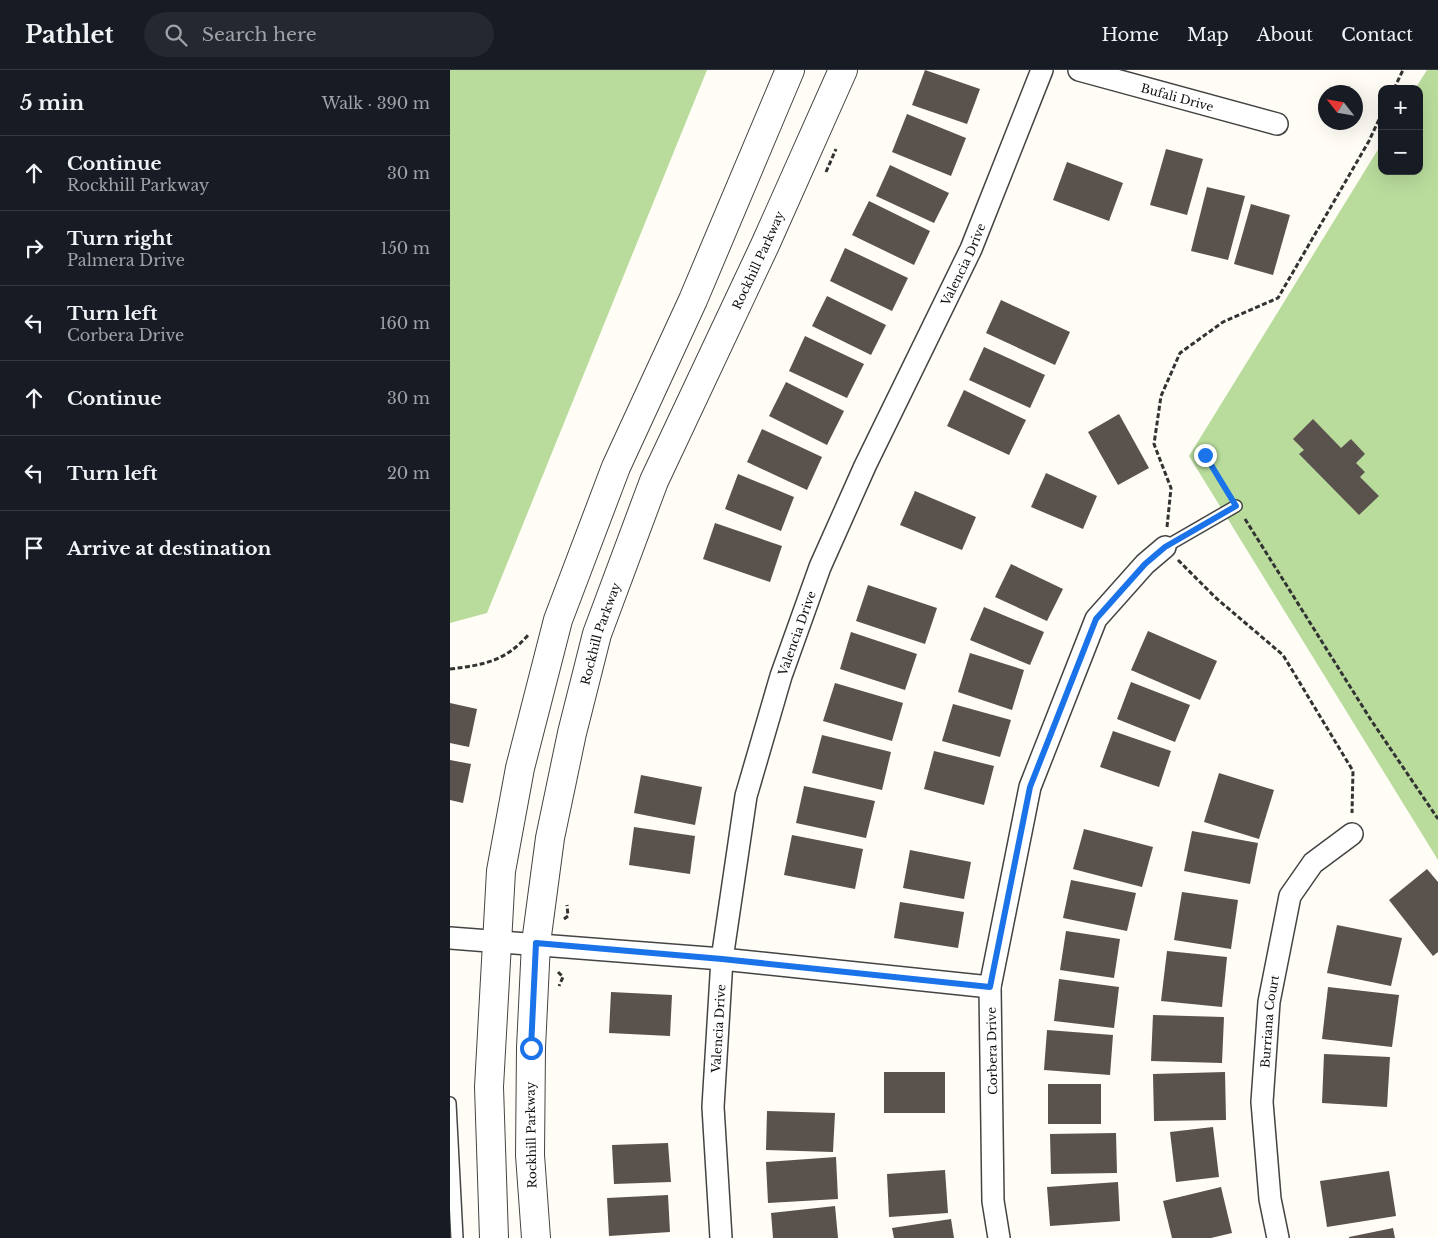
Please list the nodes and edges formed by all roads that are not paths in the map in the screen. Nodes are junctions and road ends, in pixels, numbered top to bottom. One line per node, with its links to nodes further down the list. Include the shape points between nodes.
1 (790, 70): 10 (street, via 693,300 616,467 558,620 520,768 501,871)
2 (842, 70): 11 (street, Rockhill Parkway, via 654,481 597,634 550,838)
3 (1042, 70): 12 (street, Valencia Drive, via 971,249 865,466 820,567 781,676 746,796)
4 (1080, 70): 5 (street, Bufali Drive)
5 (1277, 124)
6 (1236, 506): 7 (lane)
7 (1165, 547): 13 (street, Corbera Drive, via 1145,564 1096,619 1030,787)
8 (1352, 834): 20 (street, Burriana Court, via 1313,862 1290,896 1269,1002 1262,1102 1270,1199)
9 (450, 938): 10 (street)
10 (497, 940): 11 (street); 16 (street, via 489,1087)
11 (549, 944): 12 (street); 17 (street, Rockhill Parkway, via 531,1048 530,1146)
12 (722, 959): 13 (street); 18 (street, Valencia Drive, via 713,1107)
13 (990, 987): 19 (street, Corbera Drive, via 993,1201)
14 (450, 1103): 15 (lane)
15 (457, 1238)
16 (494, 1238)
17 (536, 1238)
18 (721, 1238)
19 (999, 1238)
20 (1278, 1238)

